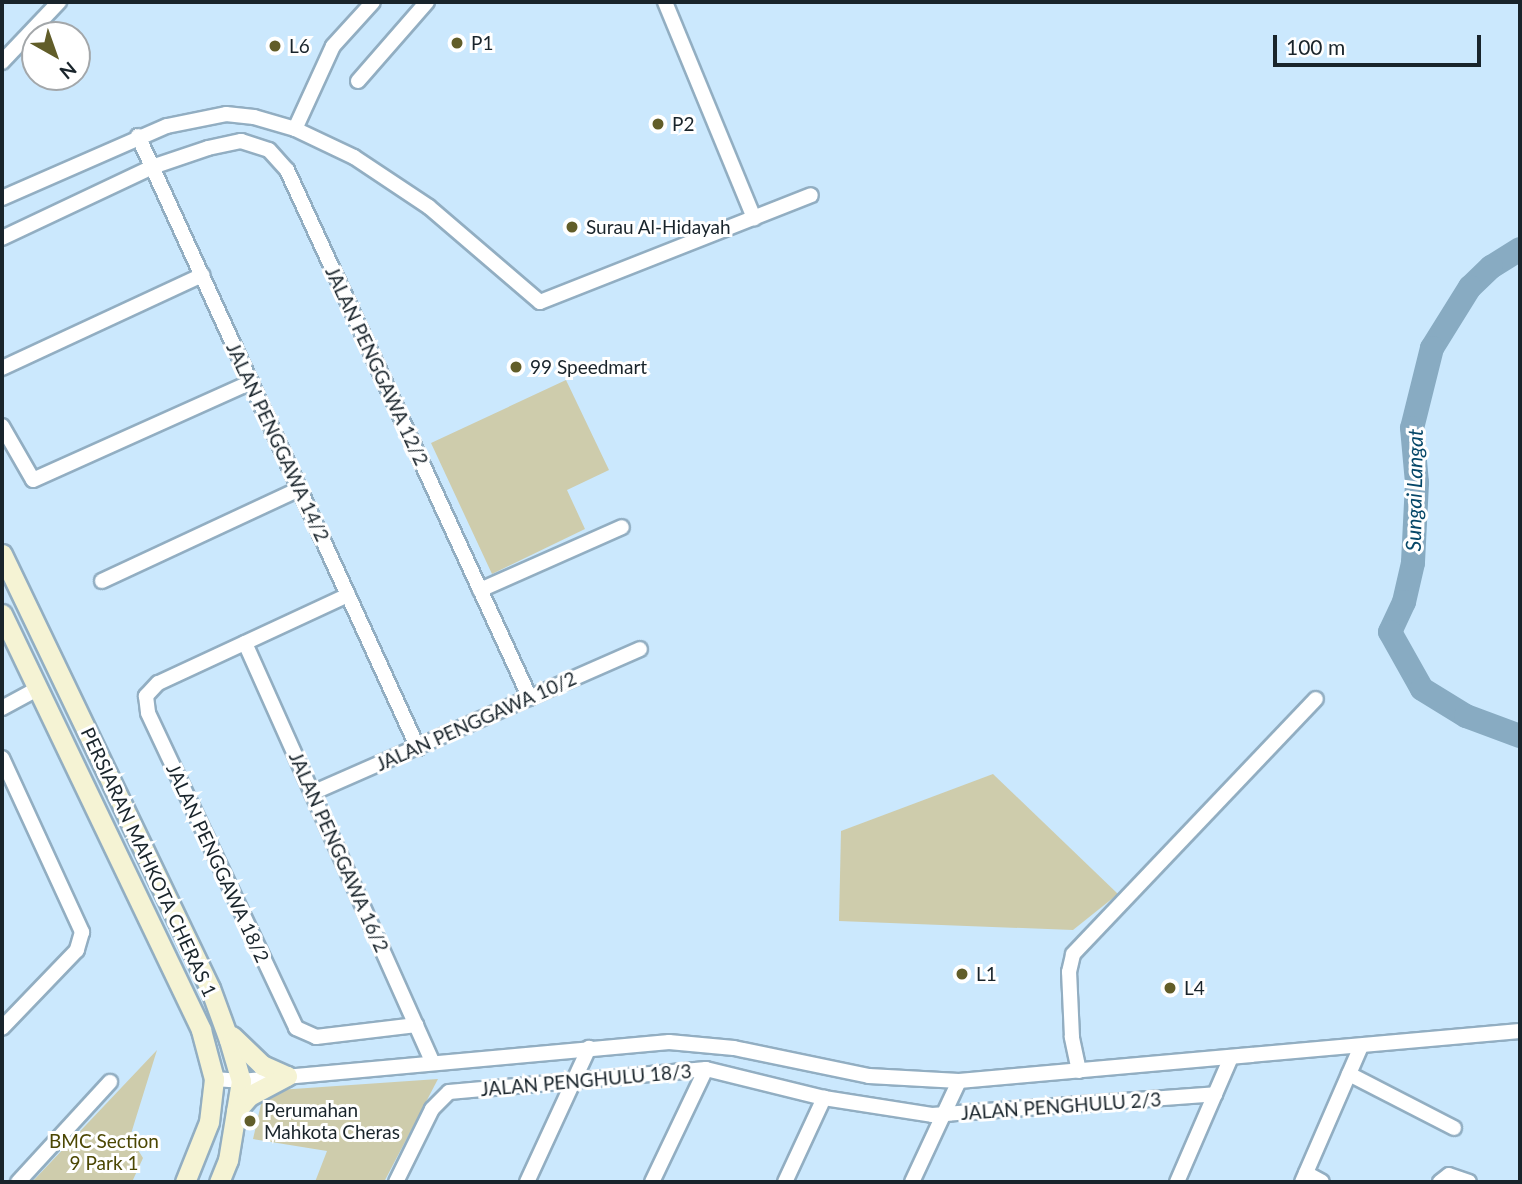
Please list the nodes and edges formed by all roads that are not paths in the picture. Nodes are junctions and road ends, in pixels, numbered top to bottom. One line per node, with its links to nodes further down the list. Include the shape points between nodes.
1 (59, 2): 5 (street)
2 (373, 2): 7 (street, via 333,46)
3 (427, 2): 6 (street)
4 (665, 2): 12 (street)
5 (2, 62)
6 (358, 81)
7 (295, 129): 8 (street, via 226,114); 12 (street, via 354,157 429,207 540,302)
8 (138, 136): 9 (street, JALAN PENGGAWA 14/2); 11 (street)
9 (152, 167): 13 (street, JALAN PENGGAWA 12/2); 14 (street, JALAN PENGGAWA 14/2); 22 (street, JALAN PENGGAWA 12/2, via 241,141 256,144 280,159)
10 (811, 195): 12 (street)
11 (2, 198)
12 (754, 218)
13 (2, 238)
14 (202, 275): 15 (street); 16 (street, JALAN PENGGAWA 14/2)
15 (2, 368)
16 (251, 382): 17 (street, via 33,480); 18 (street, JALAN PENGGAWA 14/2)
17 (2, 426)
18 (299, 489): 21 (street); 23 (street, JALAN PENGGAWA 14/2)
19 (622, 527): 22 (street)
20 (2, 554): 34 (main road, PERSIARAN MAHKOTA CHERAS 1, via 210,988)
21 (102, 581)
22 (480, 590): 28 (street, JALAN PENGGAWA 12/2)
23 (348, 595): 25 (street); 31 (street, JALAN PENGGAWA 14/2)
24 (2, 614): 27 (main road, PERSIARAN MAHKOTA CHERAS 1)
25 (245, 643): 33 (street, JALAN PENGGAWA 16/2); 35 (street, JALAN PENGGAWA 18/2, via 158,683 146,696 148,713 170,763 296,1028 316,1037)
26 (640, 649): 28 (street, JALAN PENGGAWA 10/2)
27 (39, 688): 30 (street); 46 (main road, PERSIARAN MAHKOTA CHERAS 1, via 201,1030)
28 (530, 698): 31 (street, JALAN PENGGAWA 10/2)
29 (1317, 699): 43 (street, via 1073,954 1069,972 1072,1037)
30 (2, 708)
31 (418, 748): 33 (street, JALAN PENGGAWA 10/2)
32 (3, 759): 36 (street, via 82,932 77,950)
33 (312, 793): 35 (street, JALAN PENGGAWA 16/2)
34 (223, 1025): 45 (main road, via 246,1054); 48 (main road, PERSIARAN MAHKOTA CHERAS 1)
35 (416, 1025): 41 (street, JALAN PENGGAWA 16/2)
36 (2, 1028)
37 (1520, 1031): 38 (street)
38 (1361, 1046): 40 (street); 44 (street)
39 (589, 1048): 41 (street); 47 (street); 49 (street, via 669,1042 734,1048 869,1076)
40 (1231, 1057): 43 (street); 51 (street)
41 (432, 1061): 45 (street)
42 (706, 1069): 47 (street, JALAN PENGHULU 18/3); 52 (street, JALAN PENGHULU 18/3); 64 (street)
43 (1079, 1071): 49 (street)
44 (1349, 1074): 56 (street); 57 (street)
45 (287, 1076): 48 (street); 53 (main road, via 250,1096)
46 (214, 1079): 48 (street); 60 (main road, PERSIARAN MAHKOTA CHERAS 1, via 209,1122)
47 (574, 1080): 62 (street, JALAN PENGHULU 18/3, via 449,1092 432,1109); 63 (street)
48 (242, 1081): 53 (main road)
49 (959, 1081): 55 (street)
50 (110, 1082): 59 (street)
51 (1214, 1094): 55 (street, JALAN PENGHULU 2/3); 67 (street)
52 (824, 1098): 54 (street, JALAN PENGHULU 18/3); 65 (street)
53 (236, 1111): 61 (main road)
54 (908, 1113): 55 (street, JALAN PENGHULU 2/3)
55 (943, 1115): 66 (street)
56 (1454, 1128)
57 (1303, 1178): 68 (street)
58 (1444, 1178): 69 (street)
59 (18, 1182)
60 (185, 1182)
61 (219, 1182)
62 (396, 1182)
63 (527, 1182)
64 (652, 1182)
65 (785, 1182)
66 (912, 1182)
67 (1177, 1182)
68 (1322, 1182)
69 (1469, 1182)

